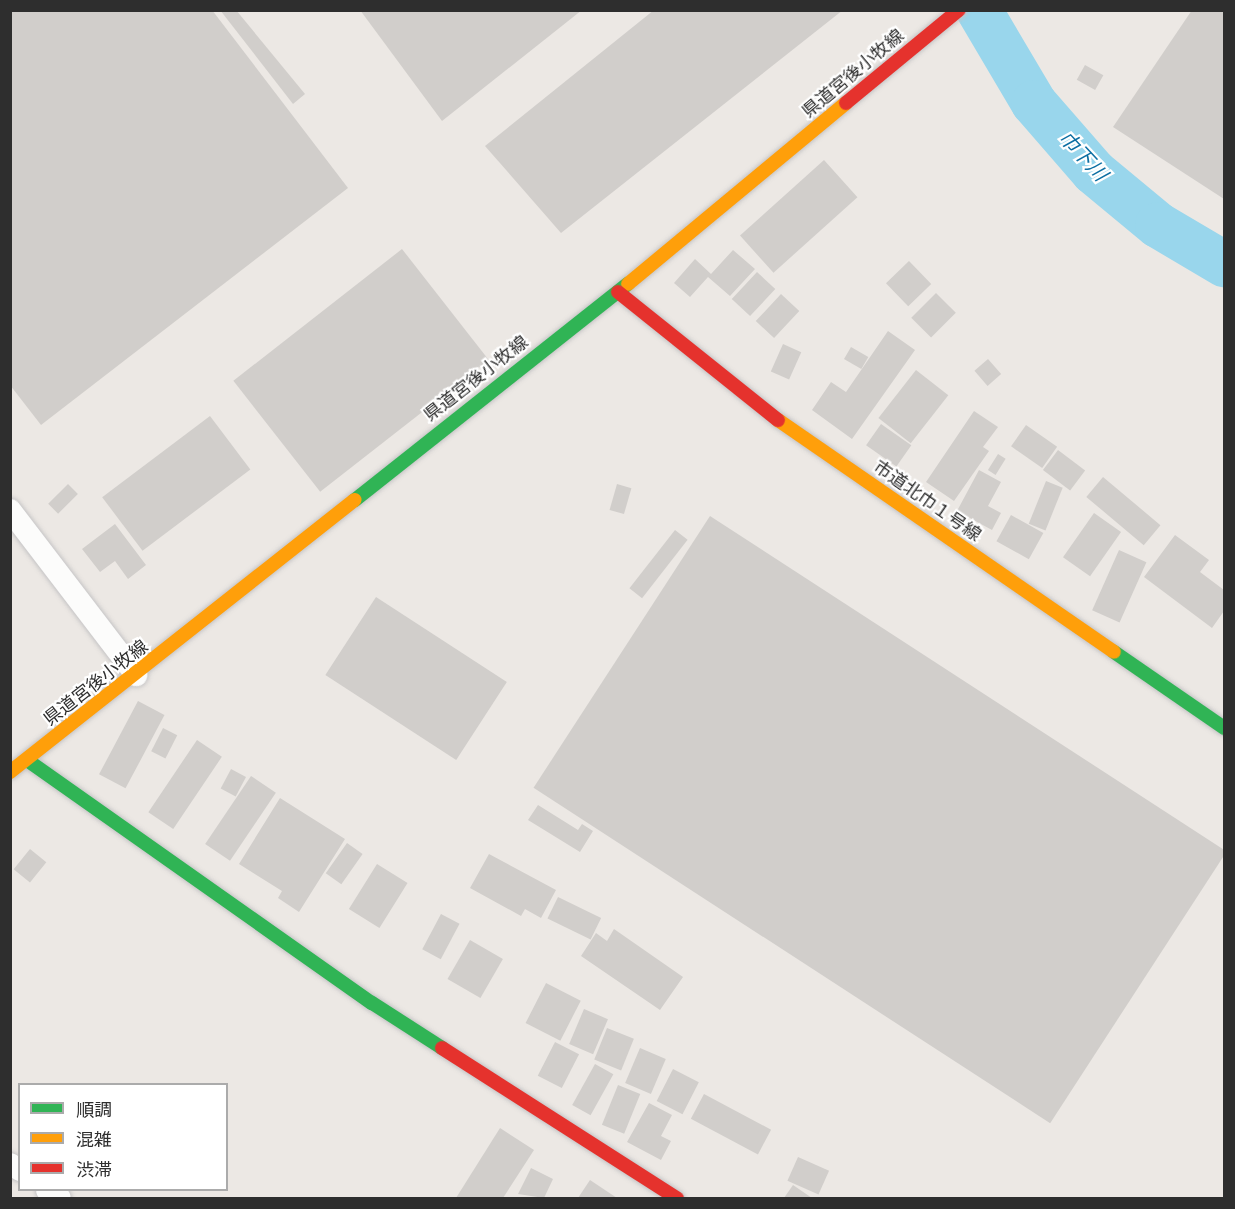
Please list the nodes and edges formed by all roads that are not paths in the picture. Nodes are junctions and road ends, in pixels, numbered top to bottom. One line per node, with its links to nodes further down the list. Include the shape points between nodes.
1 (952, 13): 2 (street, 県道宮後小牧線)
2 (618, 292): 4 (street, 県道宮後小牧線, via 483,394); 5 (street, 市道北巾１号線, via 781,423)
3 (10, 510): 4 (street)
4 (136, 675): 6 (street, 県道宮後小牧線)
5 (1224, 728)
6 (27, 760): 7 (street, 県道宮後小牧線); 8 (street, via 372,1003)
7 (10, 772)
8 (665, 1195)

